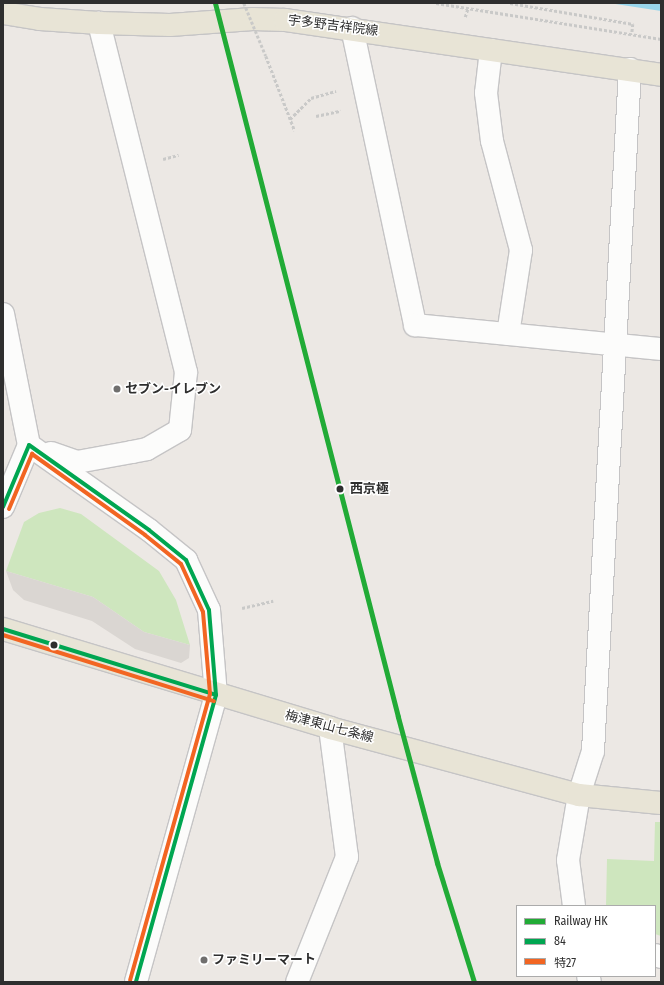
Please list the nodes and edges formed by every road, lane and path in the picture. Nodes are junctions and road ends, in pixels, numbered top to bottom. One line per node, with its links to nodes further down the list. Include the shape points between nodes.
1 (244, 3): 15 (path, bridge)
2 (436, 3): 7 (path)
3 (510, 3): 7 (path, via 633,24)
4 (3, 13): 5 (main road, 宇多野吉祥院線)
5 (99, 24): 6 (main road, 宇多野吉祥院線, via 170,24 253,19); 23 (street, via 186,372 180,430 147,449 77,462)
6 (352, 28): 9 (main road, 宇多野吉祥院線); 20 (street, via 415,325)
7 (632, 34): 8 (path)
8 (661, 39)
9 (491, 50): 10 (main road, 宇多野吉祥院線); 20 (street, via 486,93 492,141 521,250)
10 (630, 69): 11 (main road, 宇多野吉祥院線); 21 (street)
11 (661, 74)
12 (342, 90): 15 (path, via 311,98)
13 (334, 112): 14 (path)
14 (316, 116)
15 (290, 119): 16 (path)
16 (295, 131)
17 (178, 155): 18 (path)
18 (166, 158)
19 (4, 321): 23 (street)
20 (508, 334): 21 (street)
21 (614, 344): 22 (street); 30 (street, via 593,751)
22 (661, 349)
23 (29, 445): 24 (street); 28 (street, via 149,530 186,560 209,610)
24 (3, 507)
25 (273, 601): 26 (path)
26 (242, 608)
27 (3, 628): 28 (main road, 梅津東山七条線)
28 (216, 695): 29 (main road, 梅津東山七条線); 33 (street)
29 (330, 728): 30 (main road, 梅津東山七条線); 34 (street, via 347,857)
30 (579, 795): 31 (main road, 梅津東山七条線); 32 (street, via 568,860)
31 (661, 803)
32 (574, 905)
33 (136, 982)
34 (297, 982)

